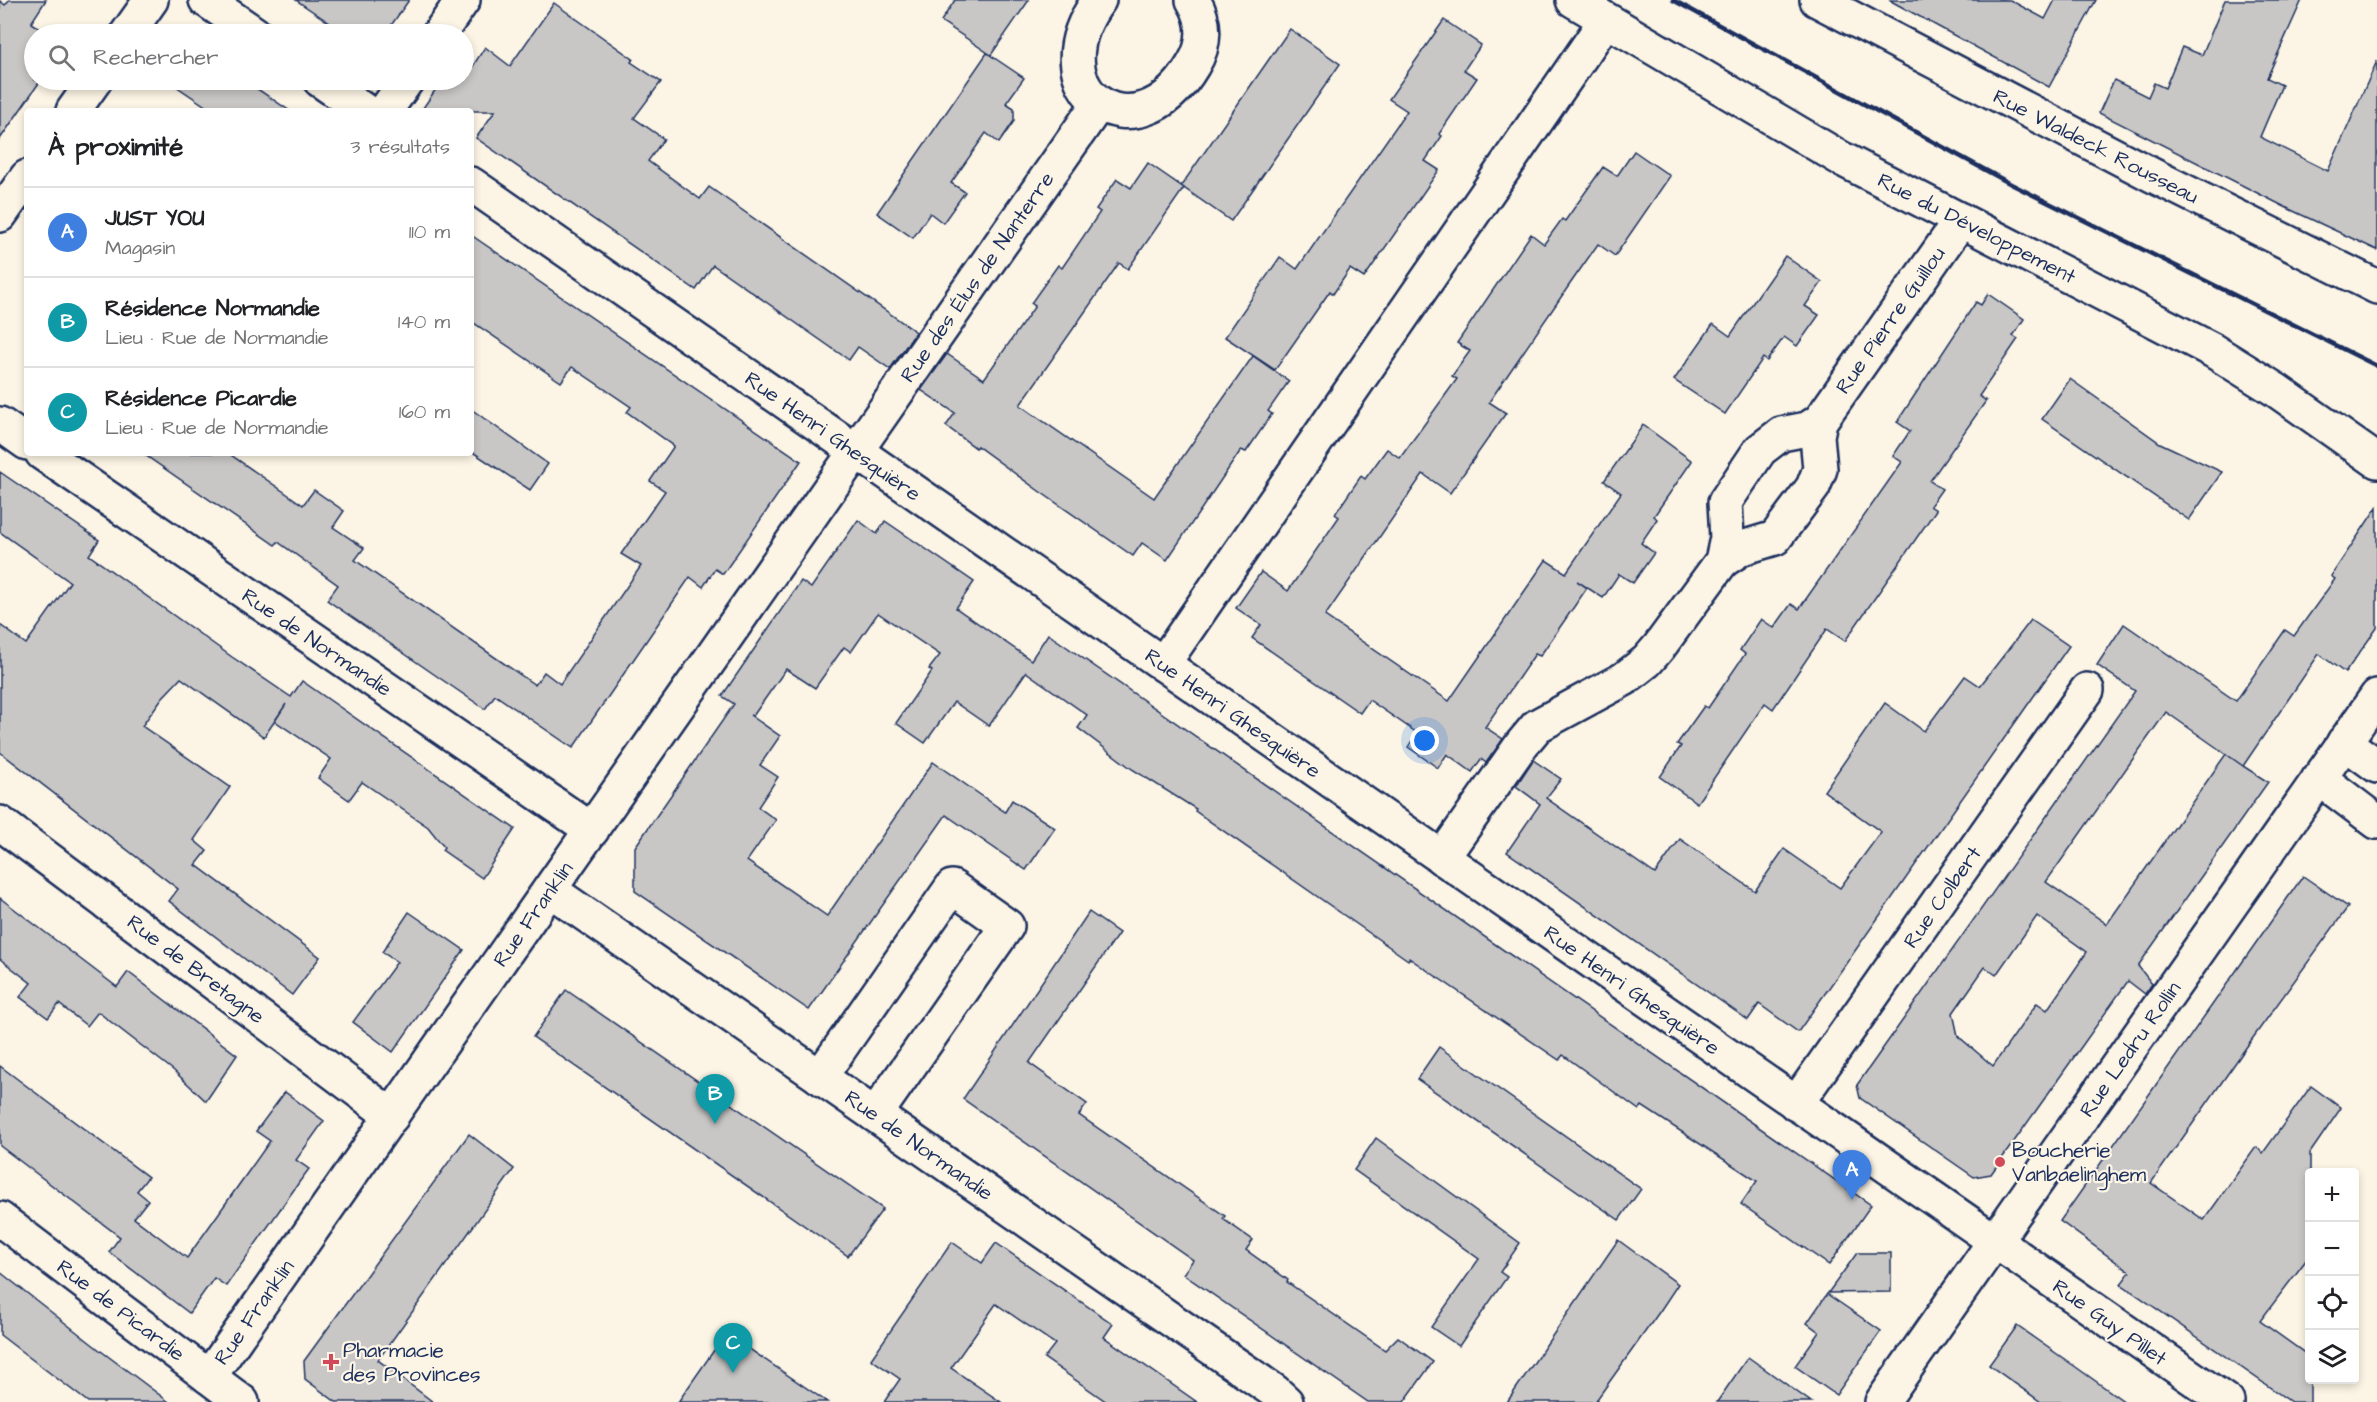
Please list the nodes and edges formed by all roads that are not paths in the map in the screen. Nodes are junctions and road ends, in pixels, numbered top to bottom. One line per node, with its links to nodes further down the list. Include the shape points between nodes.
1 (151, 0): 9 (street)
2 (206, 0): 10 (street)
3 (463, 0): 11 (street)
4 (1099, 0): 15 (street, via 1082,29 1076,51 1080,76)
5 (1193, 0): 15 (street, via 1202,20 1203,44 1179,86 1160,103 1138,111)
6 (1573, 0): 8 (street, Rue du Développement)
7 (1817, 0): 23 (street, Rue Waldeck Rousseau, via 2152,176)
8 (1606, 20): 22 (street, Rue du Développement, via 1806,138); 31 (street)
9 (134, 24)
10 (241, 24)
11 (446, 24)
12 (88, 90): 16 (street)
13 (335, 90): 17 (street)
14 (400, 90): 18 (street)
15 (1099, 103): 27 (street, Rue des Élus de Nanterre)
16 (75, 108)
17 (361, 108)
18 (387, 108)
19 (24, 181): 21 (street)
20 (474, 186): 27 (street, Rue Henri Ghesquière)
21 (0, 215)
22 (1961, 220): 24 (street, Rue Pierre Guillou); 29 (street, Rue du Développement, via 2233,361)
23 (2377, 287)
24 (1820, 421): 30 (street, via 1820,469 1807,496 1776,537 1742,548); 30 (street, via 1807,429 1775,437 1760,450 1725,502 1727,538)
25 (0, 424): 26 (street)
26 (24, 441)
27 (855, 451): 31 (street, Rue Henri Ghesquière); 39 (street, Rue Franklin)
28 (46, 456): 39 (street, Rue de Normandie)
29 (2377, 461)
30 (1722, 561): 40 (street, via 1647,661 1617,683 1537,726)
31 (1163, 664): 40 (street, Rue Henri Ghesquière)
32 (2087, 690): 43 (street, Rue Colbert)
33 (2377, 696): 34 (street, Rue Ledru Rollin)
34 (2344, 742): 35 (street); 36 (street, Rue Ledru Rollin)
35 (2377, 766)
36 (2319, 778): 37 (street); 47 (street, Rue Ledru Rollin)
37 (2377, 822)
38 (0, 823): 44 (street, Rue de Bretagne)
39 (592, 830): 41 (street, Rue Franklin)
40 (1442, 858): 43 (street, Rue Henri Ghesquière)
41 (550, 890): 42 (street, Rue de Normandie); 44 (street, Rue Franklin)
42 (820, 1077): 45 (street, Rue de Normandie); 45 (street, via 952,887 989,913 1007,926)
43 (1796, 1104): 47 (street, Rue Henri Ghesquière)
44 (392, 1116): 48 (street, Rue Franklin)
45 (875, 1116): 50 (street, Rue de Normandie)
46 (0, 1219): 48 (street, Rue de Picardie)
47 (1994, 1242): 51 (street, Rue Ledru Rollin); 52 (street, Rue Guy Pillet)
48 (209, 1377): 49 (street, Rue de Picardie)
49 (242, 1402)
50 (1286, 1402)
51 (1882, 1402)
52 (2227, 1402)

